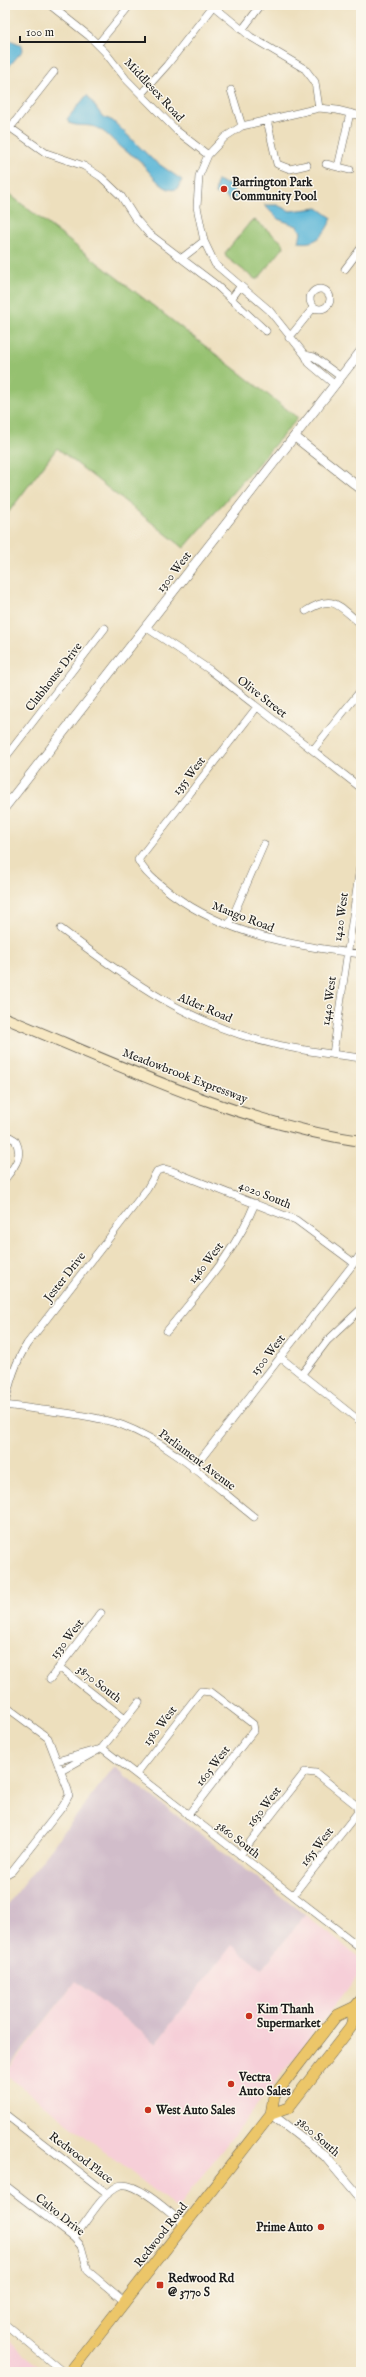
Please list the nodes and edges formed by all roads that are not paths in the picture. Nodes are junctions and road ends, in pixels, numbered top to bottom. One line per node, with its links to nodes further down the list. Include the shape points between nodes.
1 (50, 5): 6 (street, Middlesex Road)
2 (130, 5): 6 (street)
3 (261, 5): 5 (street)
4 (212, 6): 5 (street); 9 (street, via 159,76)
5 (242, 30): 10 (street, via 306,69 315,82)
6 (98, 44): 9 (street, Middlesex Road)
7 (54, 72): 14 (street)
8 (231, 90): 15 (street)
9 (141, 94): 16 (street, Middlesex Road, via 183,137)
10 (319, 108): 11 (street); 13 (street)
11 (350, 112): 12 (street); 19 (street)
12 (361, 116)
13 (267, 120): 15 (street); 18 (street, via 277,164 290,169)
14 (8, 126): 23 (street, via 46,154 84,166 101,177 121,196 148,233)
15 (242, 126): 16 (street, via 225,137)
16 (208, 155): 21 (street, via 199,176 196,197)
17 (326, 164): 19 (street)
18 (307, 165)
19 (338, 167): 20 (street)
20 (350, 170)
21 (204, 242): 23 (street); 25 (street, via 215,264)
22 (361, 248): 24 (street)
23 (182, 258): 26 (street)
24 (345, 268)
25 (240, 287): 26 (street); 29 (street, via 269,310)
26 (231, 300): 28 (street)
27 (314, 307): 29 (street)
28 (266, 331)
29 (290, 338): 31 (street, via 309,363)
30 (361, 351): 31 (street, 1300 West)
31 (338, 381): 32 (street, 1300 West)
32 (295, 437): 33 (street); 37 (street, 1300 West)
33 (361, 489)
34 (306, 611): 35 (street, via 319,602 328,601)
35 (361, 624)
36 (105, 628): 41 (street, Clubhouse Drive)
37 (147, 628): 39 (street, Olive Street, via 210,670); 43 (street, 1300 West)
38 (361, 690): 40 (street)
39 (257, 707): 40 (street, Olive Street); 45 (street, 1355 West)
40 (313, 750): 42 (street, Olive Street)
41 (5, 758)
42 (361, 788)
43 (5, 807)
44 (264, 844): 47 (street)
45 (138, 860): 47 (street, Mango Road, via 144,872 177,898)
46 (361, 860): 49 (street, 1420 West)
47 (229, 925): 49 (street, Mango Road, via 279,942)
48 (61, 929): 52 (street, Alder Road, via 131,982 176,1009 253,1039)
49 (347, 952): 50 (street, Mango Road); 52 (street, 1440 West)
50 (361, 954)
51 (5, 1018): 55 (main road, Meadowbrook Expressway, via 220,1105 294,1128)
52 (332, 1054): 53 (street, Alder Road)
53 (361, 1058)
54 (5, 1134): 57 (street, via 15,1140 20,1154)
55 (361, 1141)
56 (157, 1171): 58 (street, 4020 South, via 172,1171); 65 (street, Jester Drive, via 147,1189 27,1344 11,1376)
57 (5, 1179)
58 (255, 1203): 60 (street, 4020 South, via 307,1226); 62 (street, 1460 West, via 234,1245)
59 (361, 1254): 60 (street, 1500 West)
60 (354, 1264): 63 (street, 1500 West)
61 (361, 1309): 64 (street, via 327,1341)
62 (167, 1331)
63 (280, 1357): 64 (street); 67 (street, 1500 West)
64 (302, 1374): 66 (street)
65 (5, 1405): 67 (street, Parliament Avenue, via 120,1424 161,1444)
66 (361, 1422)
67 (193, 1469): 68 (street, Parliament Avenue)
68 (254, 1517)
69 (101, 1613): 70 (street, 1530 West)
70 (59, 1667): 71 (street, 1530 West); 75 (street, 3870 South)
71 (50, 1679)
72 (201, 1691): 80 (street, 1580 West); 81 (street, 1605 West, via 211,1692 253,1724 254,1730)
73 (139, 1702): 75 (street)
74 (5, 1706): 77 (street, via 45,1735)
75 (125, 1719): 76 (street)
76 (102, 1748): 77 (street, via 76,1754); 78 (street); 80 (street, 3860 South)
77 (58, 1762): 78 (street)
78 (61, 1771): 83 (street, via 68,1790 67,1801 12,1871)
79 (305, 1772): 82 (street, 1630 West); 84 (street, 1655 West, via 316,1773 356,1805 358,1812)
80 (136, 1774): 81 (street, 3860 South)
81 (188, 1815): 82 (street, 3860 South)
82 (240, 1855): 84 (street, 3860 South)
83 (6, 1875)
84 (293, 1895): 85 (street, 3860 South)
85 (361, 1948)
86 (358, 2004): 88 (main road, Redwood Road, via 336,2016 274,2096); 88 (main road, Redwood Road, via 351,2027 288,2108)
87 (5, 2114): 90 (street, Redwood Place)
88 (271, 2114): 91 (street, 3800 South, via 325,2156); 92 (main road, Redwood Road)
89 (5, 2185): 93 (street, Calvo Drive)
90 (108, 2194): 92 (street, Redwood Place, via 117,2186 130,2185); 93 (street)
91 (361, 2199)
92 (185, 2224): 94 (main road, Redwood Road)
93 (74, 2238): 94 (street, Calvo Drive, via 81,2246 88,2271)
94 (125, 2302): 97 (main road, Redwood Road)
95 (5, 2324): 96 (street)
96 (63, 2372)
97 (70, 2372)

